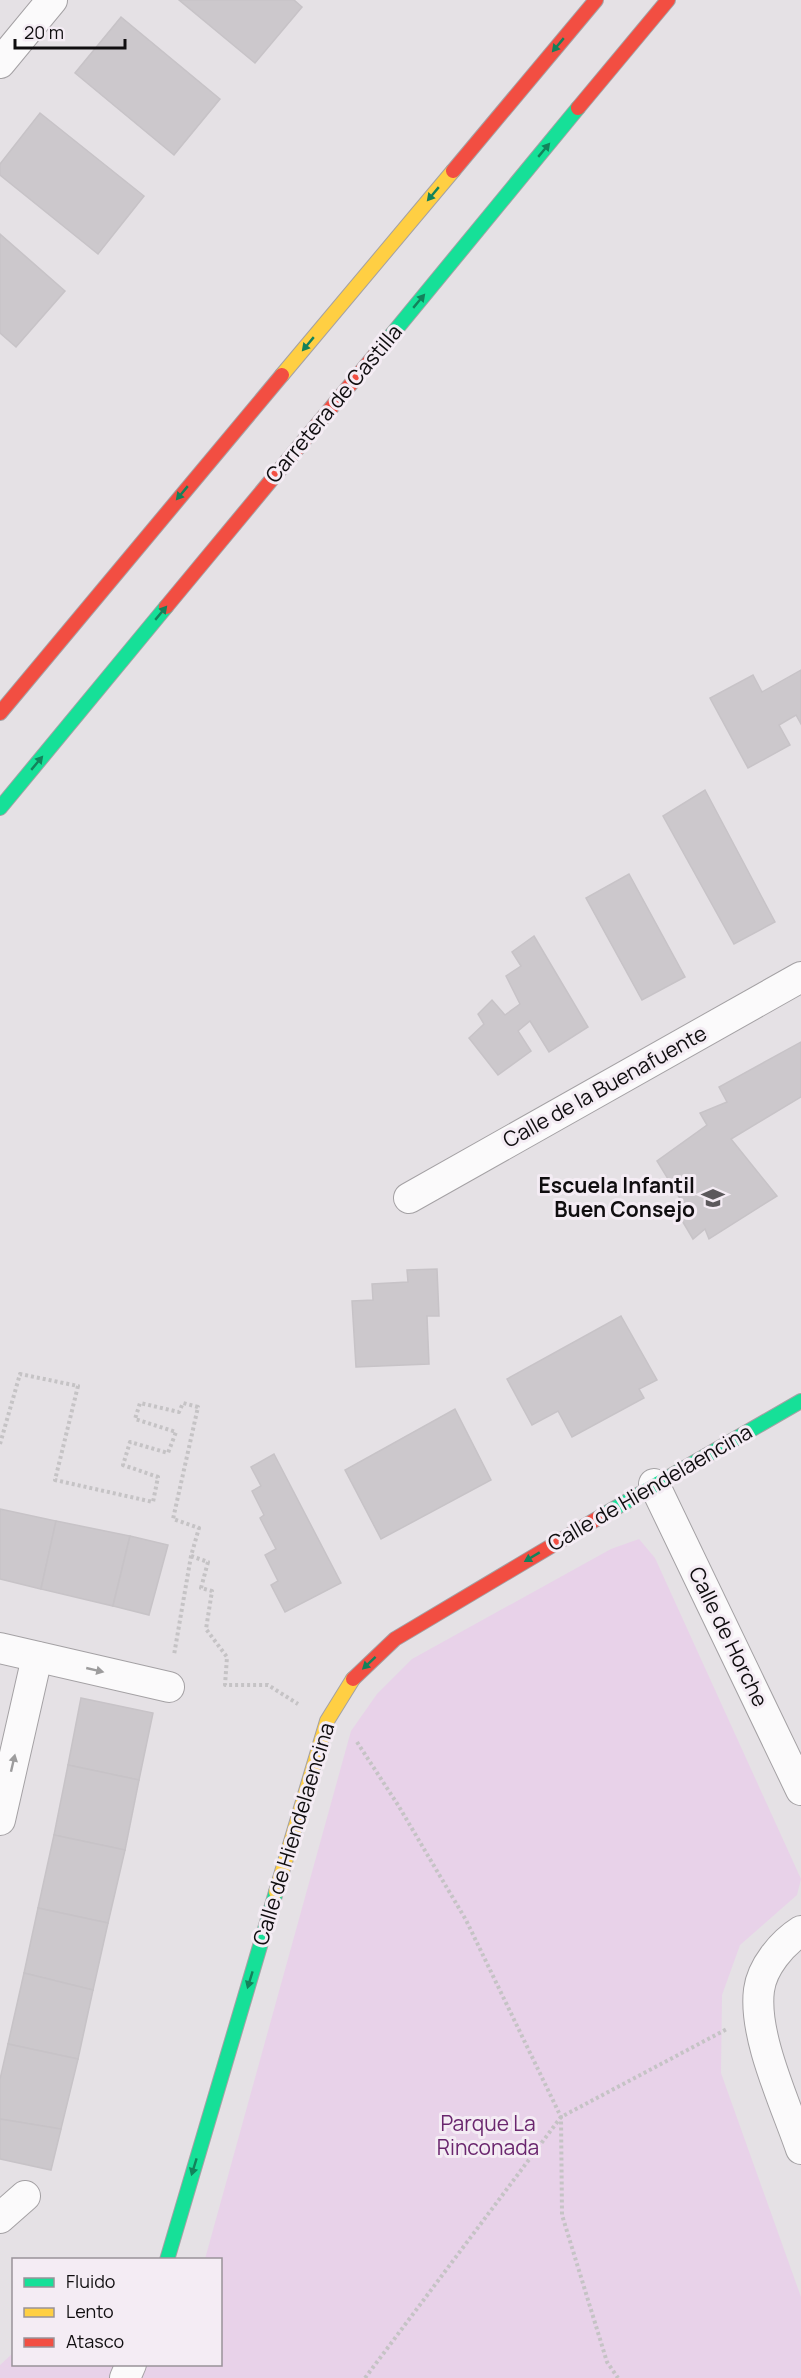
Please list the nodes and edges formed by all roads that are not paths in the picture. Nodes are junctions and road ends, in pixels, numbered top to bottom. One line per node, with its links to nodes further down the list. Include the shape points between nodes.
1 (52, 0): 4 (street)
2 (596, 0): 5 (main road, one-way to 5)
3 (668, 0): 8 (main road, Carretera de Castilla, one-way to 3)
4 (0, 63)
5 (65, 634): 6 (main road); 7 (main road)
6 (0, 696)
7 (0, 713)
8 (0, 808)
9 (801, 977): 10 (street, Calle de la Buenafuente)
10 (409, 1198)
11 (801, 1401): 12 (main road, Calle de Hiendelaencina)
12 (654, 1484): 16 (street, Calle de Horche); 22 (main road, Calle de Hiendelaencina, one-way to 22, via 395,1639 356,1675 327,1721)
13 (0, 1648): 14 (street)
14 (38, 1657): 15 (street, one-way to 15); 17 (street, one-way to 14)
15 (169, 1687)
16 (801, 1790)
17 (0, 1820)
18 (801, 1931): 19 (street, via 770,1960 759,1988 758,2018)
19 (801, 2150)
20 (25, 2196): 21 (street)
21 (0, 2218)
22 (166, 2258)

